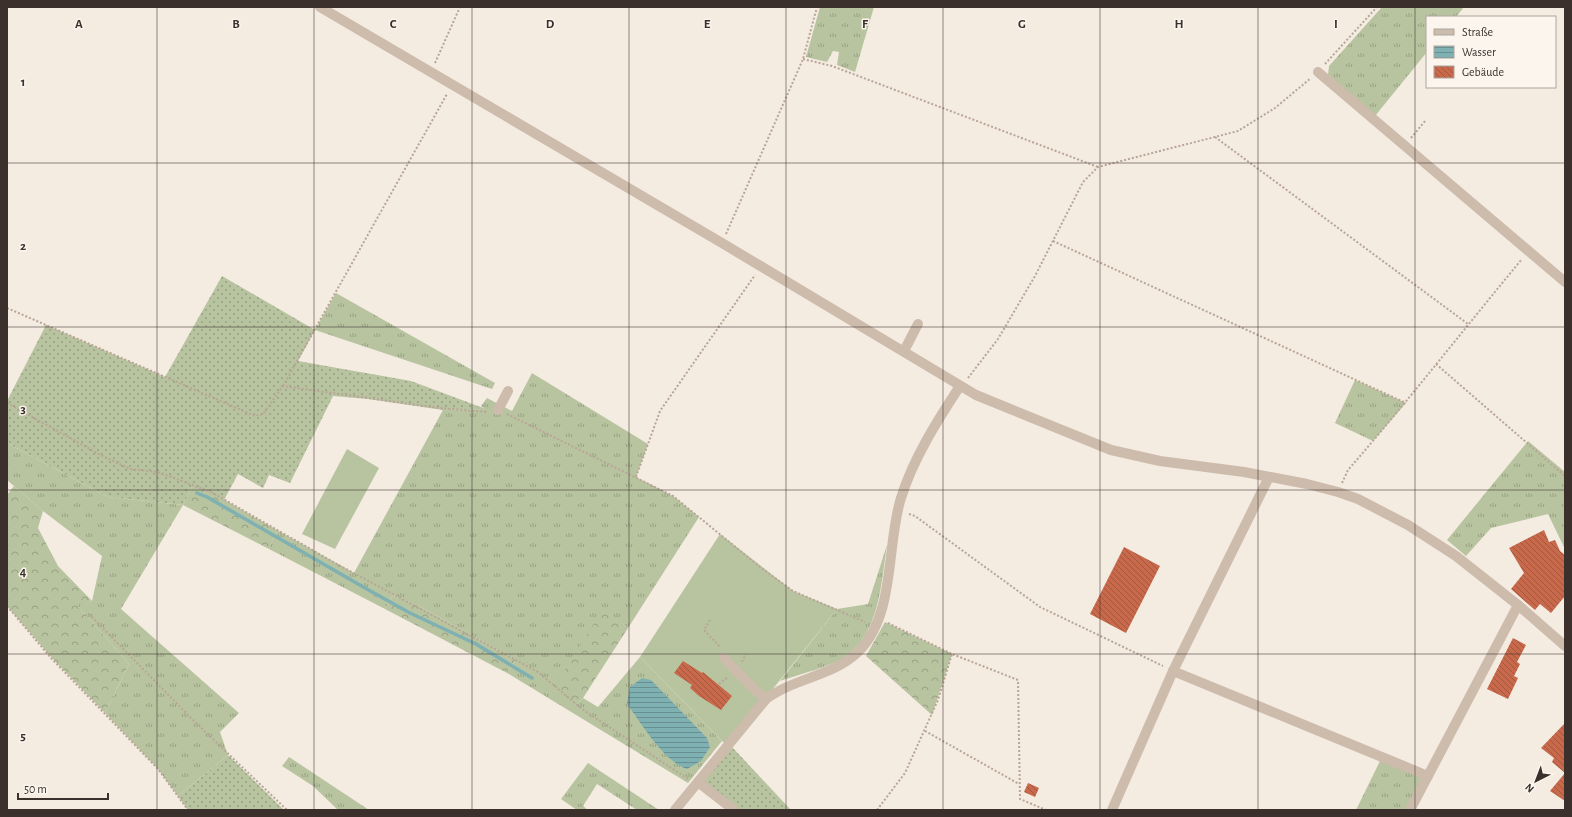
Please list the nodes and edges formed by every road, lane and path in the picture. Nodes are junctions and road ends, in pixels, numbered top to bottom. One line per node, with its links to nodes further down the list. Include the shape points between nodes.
1 (320, 7): 7 (street)
2 (460, 7): 7 (path)
3 (817, 7): 5 (path)
4 (1377, 7): 6 (path)
5 (803, 59): 12 (path, via 832,66); 14 (path)
6 (1318, 72): 10 (path, via 1275,108 1238,131); 11 (street)
7 (430, 73): 8 (street)
8 (452, 86): 14 (street); 23 (path)
9 (1425, 122): 11 (path)
10 (1215, 137): 12 (path); 20 (path)
11 (1405, 146): 15 (street)
12 (1098, 167): 13 (path, via 1083,182)
13 (1053, 241): 24 (path, via 998,339 978,368); 26 (path)
14 (722, 243): 16 (street)
15 (1529, 250): 17 (street); 20 (path)
16 (761, 267): 21 (street); 30 (path, via 660,411)
17 (1565, 282)
18 (7, 308): 23 (path, via 256,416 263,414)
19 (918, 324): 21 (street)
20 (1468, 324): 22 (path)
21 (904, 351): 24 (street)
22 (1435, 364): 26 (path); 29 (path)
23 (283, 386): 28 (path, via 439,408 485,412)
24 (960, 386): 31 (street, via 1111,450 1160,461); 33 (street, via 910,474)
25 (508, 391): 28 (street)
26 (1406, 403): 32 (path, via 1348,470)
27 (7, 404): 46 (path, via 97,454 130,469 158,472 211,492 538,672 594,717)
28 (498, 410): 30 (path)
29 (1565, 476)
30 (636, 477): 38 (path, via 673,496 793,591)
31 (1269, 477): 32 (street); 42 (street)
32 (1338, 492): 34 (street, via 1379,509 1422,534 1456,556)
33 (898, 510): 38 (street); 42 (path, via 915,516 1040,607)
34 (1518, 605): 39 (street); 45 (street)
35 (7, 606): 49 (path, via 52,658 158,769)
36 (89, 614): 50 (path, via 193,720)
37 (710, 620): 41 (path, via 704,630 720,647)
38 (877, 623): 40 (path); 43 (street, via 860,651 840,666 776,691)
39 (1565, 645)
40 (952, 654): 44 (path, via 938,700); 47 (path, via 1018,680)
41 (724, 658): 43 (street)
42 (1173, 671): 45 (street); 48 (street)
43 (766, 699): 46 (street)
44 (925, 731): 47 (path); 53 (path, via 905,773)
45 (1428, 776): 55 (street)
46 (697, 783): 51 (street); 52 (street)
47 (1019, 784): 54 (path, via 1020,799)
48 (1113, 807)
49 (188, 810)
50 (287, 810)
51 (675, 810)
52 (734, 810)
53 (877, 810)
54 (1046, 810)
55 (1410, 810)

